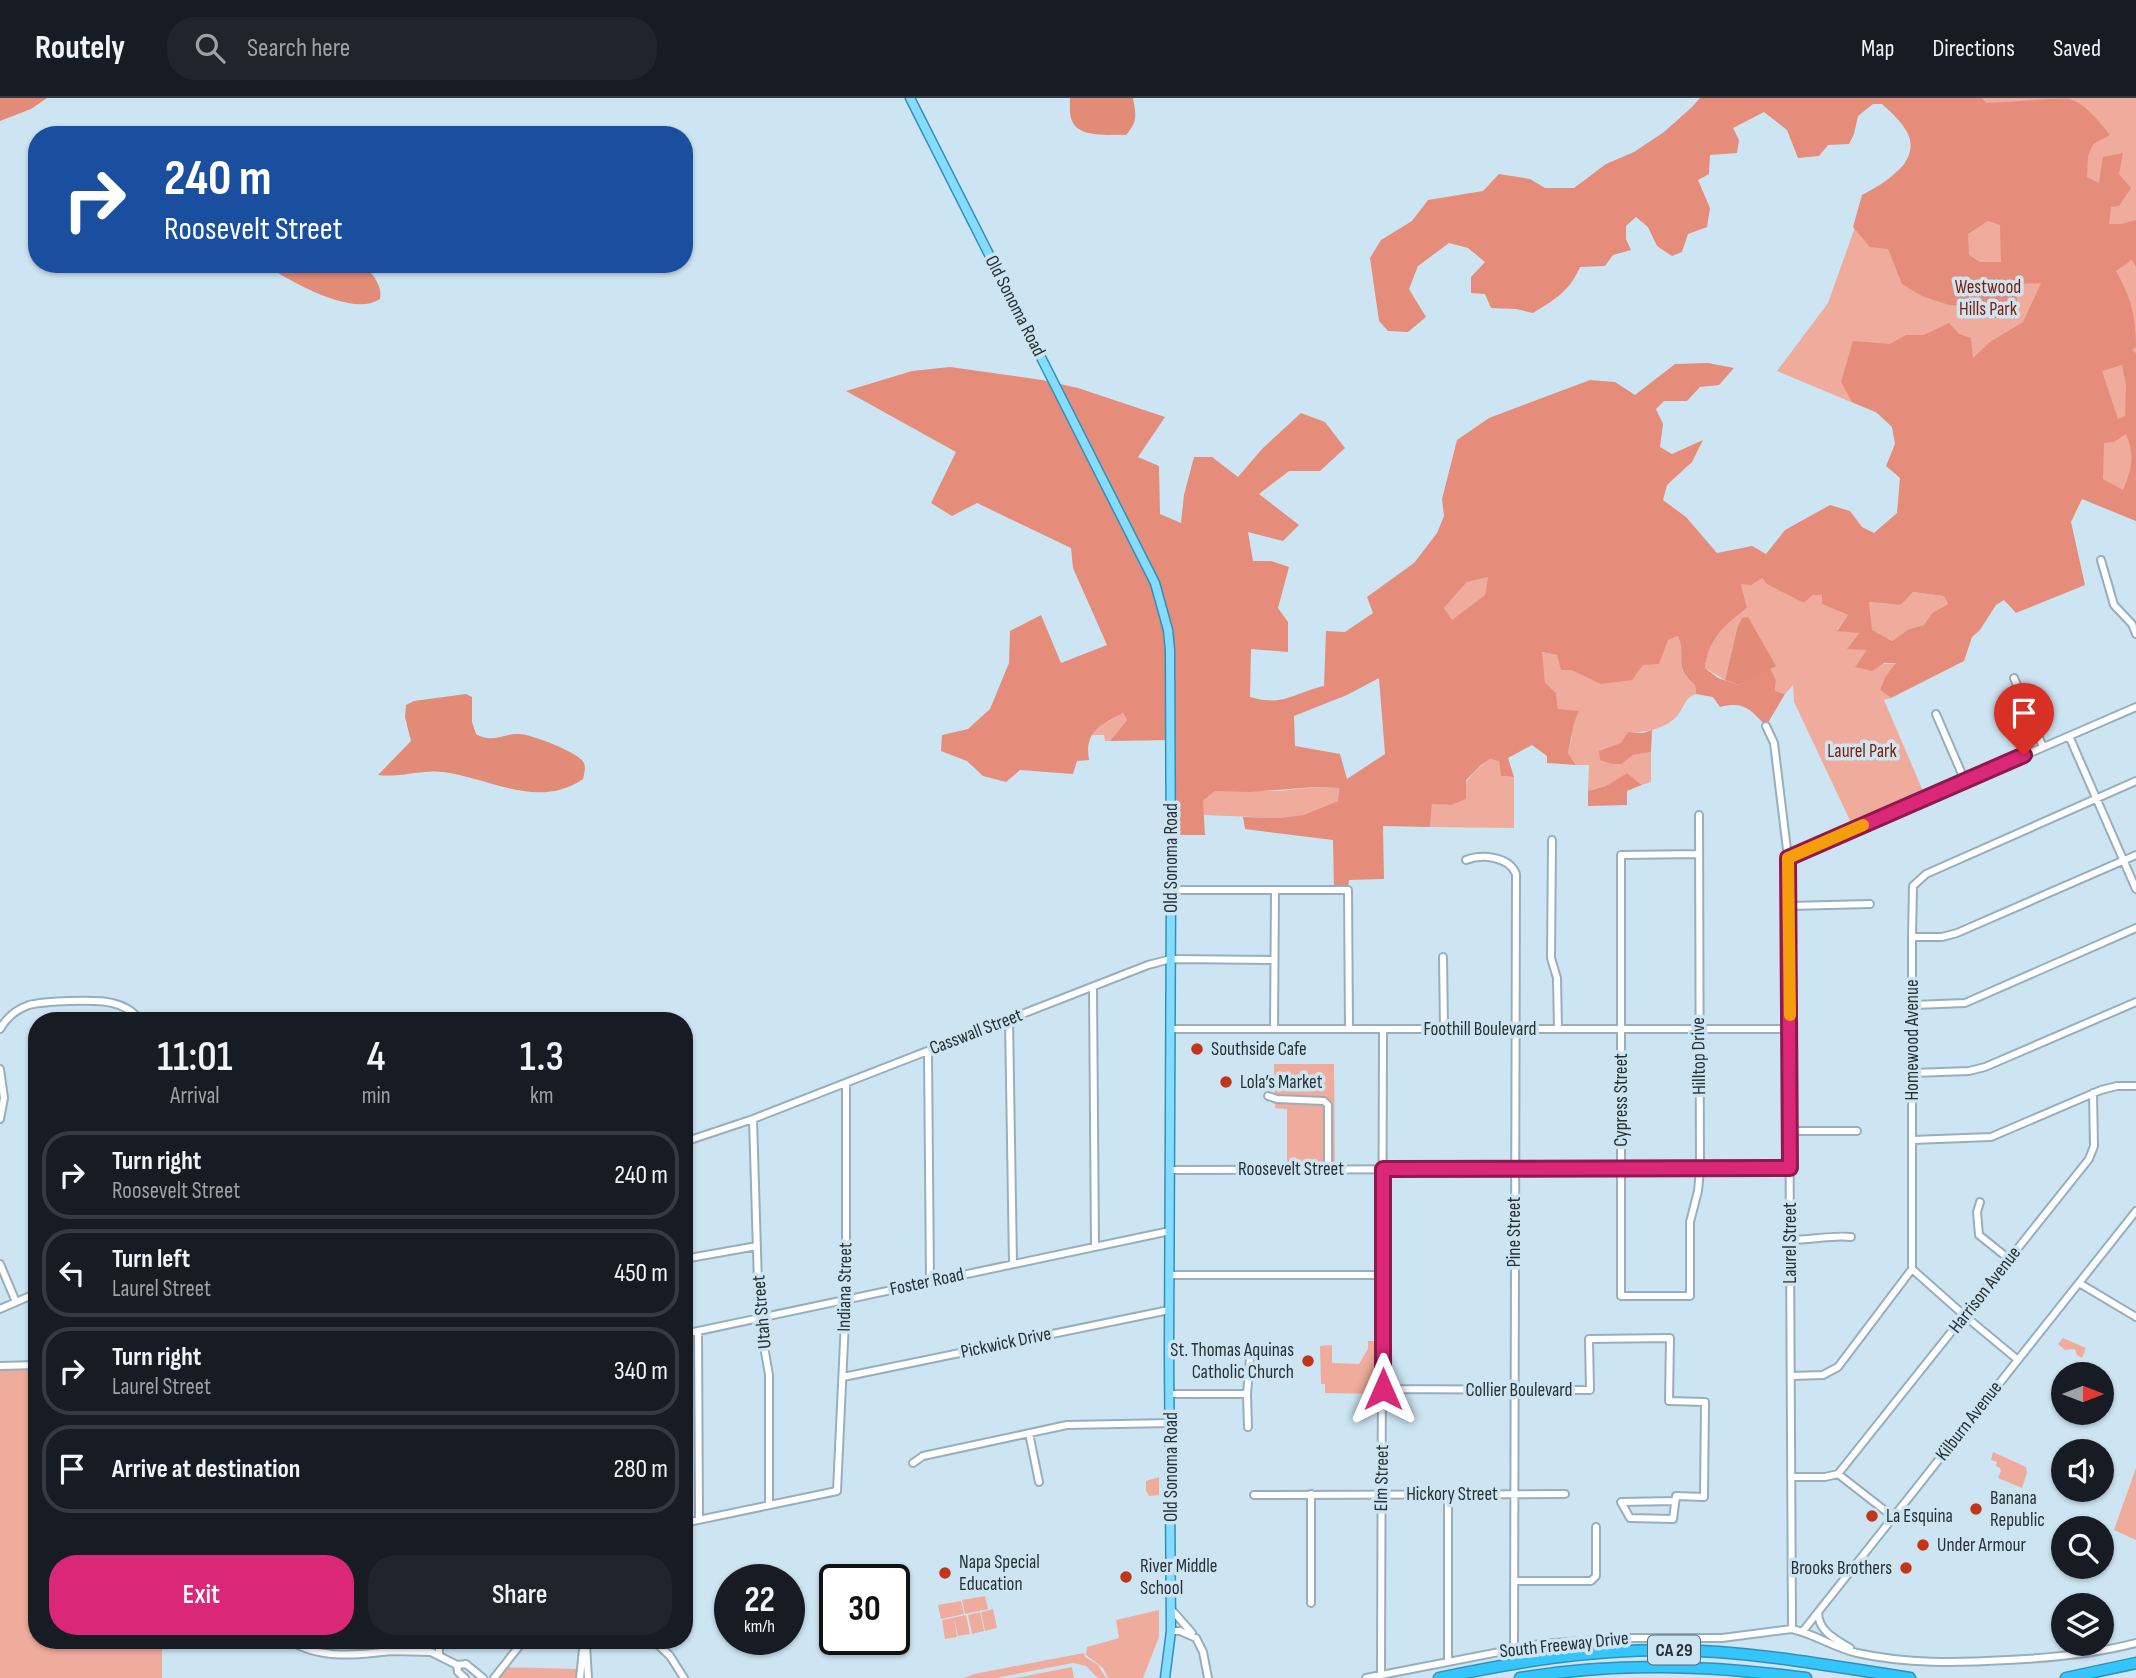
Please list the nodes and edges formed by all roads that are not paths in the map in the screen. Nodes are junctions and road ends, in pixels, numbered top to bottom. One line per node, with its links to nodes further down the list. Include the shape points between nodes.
1 (910, 98): 21 (main road, Old Sonoma Road, via 1155,583 1170,650)
2 (2101, 560): 3 (street, via 2114,605)
3 (2136, 634)
4 (2014, 678): 9 (street)
5 (2136, 707): 8 (street)
6 (1936, 714): 10 (street)
7 (1766, 726): 17 (street, Laurel Street, via 1774,743)
8 (2069, 736): 9 (street); 12 (street)
9 (2043, 747): 10 (street)
10 (1965, 781): 17 (street)
11 (2136, 781): 12 (street, Homewood Avenue)
12 (2097, 798): 19 (street); 26 (street, Homewood Avenue, via 1920,877 1912,891)
13 (1699, 815): 15 (street, Hilltop Drive)
14 (1552, 840): 41 (street, via 1551,958 1557,978)
15 (1698, 854): 42 (street, Cypress Street, via 1621,855); 45 (street, Hilltop Drive)
16 (2136, 855): 19 (street)
17 (1788, 858): 24 (street, Laurel Street)
18 (1466, 860): 40 (street, Pine Street, via 1488,857 1514,869)
19 (2123, 860): 20 (street); 26 (street, via 1958,933)
20 (2136, 889)
21 (1171, 890): 22 (street); 28 (main road, Old Sonoma Road)
22 (1275, 891): 29 (street); 39 (street, via 1348,890)
23 (1870, 904): 24 (street)
24 (1789, 906): 43 (street, Laurel Street)
25 (2136, 928): 32 (street, via 1965,1003)
26 (1912, 937): 32 (street, Homewood Avenue)
27 (1443, 957): 35 (street)
28 (1171, 959): 29 (street, Casswall Street); 30 (street, Casswall Street); 37 (main road, Old Sonoma Road)
29 (1274, 960): 38 (street)
30 (1093, 987): 34 (street, Casswall Street); 74 (street)
31 (2136, 1002): 48 (street, via 1985,1067)
32 (1913, 1005): 48 (street, Homewood Avenue)
33 (131, 1012): 36 (street, via 111,1002 47,1002 13,1013)
34 (1009, 1019): 46 (street, Casswall Street); 78 (street)
35 (1444, 1028): 40 (street, Foothill Boulevard); 44 (street, Foothill Boulevard)
36 (0, 1029)
37 (1170, 1029): 38 (street, Foothill Boulevard); 64 (main road, Old Sonoma Road)
38 (1274, 1029): 39 (street, Foothill Boulevard)
39 (1349, 1029): 44 (street, Foothill Boulevard)
40 (1514, 1029): 41 (street, Foothill Boulevard); 59 (street, Pine Street)
41 (1558, 1029): 42 (street, Foothill Boulevard)
42 (1620, 1029): 45 (street, Foothill Boulevard); 60 (street, Cypress Street)
43 (1790, 1029): 45 (street, Foothill Boulevard); 55 (street, Laurel Street)
44 (1383, 1030): 63 (street, Elm Street)
45 (1698, 1030): 65 (street, Hilltop Drive)
46 (928, 1051): 49 (street, Casswall Street); 82 (street)
47 (0, 1069): 53 (street, via 4,1098)
48 (1913, 1073): 58 (street, Homewood Avenue)
49 (846, 1083): 54 (street, Casswall Street); 86 (street, Indiana Street)
50 (2136, 1086): 51 (street)
51 (2093, 1093): 58 (street, via 1991,1138); 76 (street, Harrison Avenue, via 2094,1146 2088,1159)
52 (1268, 1096): 62 (street, via 1328,1105)
53 (0, 1119)
54 (753, 1119): 57 (street, Casswall Street); 73 (street, Utah Street)
55 (1790, 1131): 56 (street); 61 (street, Laurel Street)
56 (1857, 1131)
57 (693, 1139)
58 (1912, 1140): 79 (street, Homewood Avenue)
59 (1514, 1168): 60 (street, Roosevelt Street); 63 (street, Roosevelt Street); 102 (street, Pine Street)
60 (1621, 1168): 65 (street, Roosevelt Street); 84 (street, Cypress Street, via 1621,1296)
61 (1790, 1168): 65 (street, Roosevelt Street); 72 (street, Laurel Street)
62 (1328, 1169): 63 (street, Roosevelt Street); 64 (street, Roosevelt Street)
63 (1383, 1169): 81 (street, Elm Street)
64 (1170, 1170): 70 (main road, Old Sonoma Road)
65 (1700, 1170): 84 (street, Hilltop Drive, via 1690,1222)
66 (1980, 1202): 76 (street, via 1976,1213 1979,1234)
67 (2136, 1211): 68 (street, Kilburn Avenue)
68 (2129, 1221): 69 (street); 83 (street, Kilburn Avenue)
69 (2136, 1226)
70 (1170, 1231): 74 (street, Foster Road); 80 (main road, Old Sonoma Road)
71 (1852, 1237): 72 (street)
72 (1790, 1240): 99 (street, Laurel Street)
73 (757, 1246): 75 (street); 91 (street, Utah Street)
74 (1095, 1247): 78 (street, Foster Road)
75 (693, 1257)
76 (2009, 1259): 90 (street, Harrison Avenue)
77 (0, 1264): 87 (street)
78 (1013, 1264): 82 (street, Foster Road)
79 (1912, 1269): 90 (street); 99 (street, via 1838,1367 1824,1375)
80 (1169, 1275): 81 (street); 89 (main road, Old Sonoma Road)
81 (1383, 1275): 101 (street, Elm Street)
82 (930, 1282): 86 (street, Foster Road)
83 (2079, 1283): 92 (street); 96 (street, Kilburn Avenue)
84 (1690, 1296)
85 (28, 1297): 87 (street)
86 (846, 1299): 91 (street, Foster Road); 100 (street, Indiana Street)
87 (16, 1302): 88 (street)
88 (0, 1309)
89 (1169, 1311): 100 (street, Pickwick Drive); 103 (main road, Old Sonoma Road)
90 (1965, 1316): 96 (street); 109 (street, Harrison Avenue)
91 (759, 1317): 93 (street, Foster Road); 119 (street, Utah Street, via 769,1375)
92 (2136, 1317)
93 (698, 1331): 94 (street, Foster Road); 121 (street)
94 (693, 1332)
95 (1250, 1358): 104 (street)
96 (2018, 1360): 120 (street, Kilburn Avenue)
97 (0, 1366): 98 (street)
98 (28, 1366)
99 (1791, 1376): 110 (street, Laurel Street)
100 (843, 1377): 119 (street, Indiana Street, via 837,1491)
101 (1383, 1389): 102 (street, Collier Boulevard); 114 (street, Elm Street)
102 (1514, 1391): 116 (street, Pine Street); 118 (street, Collier Boulevard, via 1590,1390 1589,1339 1670,1338 1669,1401 1705,1402 1704,1497 1676,1496)
103 (1170, 1394): 104 (street); 105 (main road, Old Sonoma Road)
104 (1247, 1394): 106 (street)
105 (1171, 1423): 107 (street, via 1068,1424); 126 (main road, Old Sonoma Road)
106 (1248, 1427)
107 (1028, 1433): 108 (street, via 923,1456); 111 (street)
108 (913, 1463)
109 (1838, 1474): 110 (street); 120 (street)
110 (1791, 1477): 128 (street, Laurel Street)
111 (1039, 1482)
112 (1254, 1494): 113 (street, Hickory Street)
113 (1311, 1494): 114 (street, Hickory Street); 125 (street)
114 (1381, 1494): 115 (street, Hickory Street); 146 (street, Elm Street)
115 (1448, 1494): 116 (street, Hickory Street); 143 (street)
116 (1514, 1494): 117 (street, Hickory Street); 124 (street, Pine Street)
117 (1566, 1494)
118 (1675, 1501): 118 (street, Collier Boulevard, via 1673,1519 1630,1518 1621,1502)
119 (769, 1505): 121 (street)
120 (1892, 1516): 127 (street, Kilburn Avenue)
121 (699, 1519): 122 (street)
122 (693, 1521)
123 (1596, 1527): 124 (street, via 1596,1576 1591,1581)
124 (1514, 1581): 133 (street, Pine Street)
125 (1311, 1603)
126 (1171, 1609): 129 (main road, Old Sonoma Road); 131 (street)
127 (1818, 1612): 130 (street, Kilburn Avenue); 141 (street, via 1822,1628)
128 (1792, 1629): 130 (street, South Freeway Drive); 133 (street, South Freeway Drive, via 1721,1638 1626,1638)
129 (1171, 1631): 131 (street); 153 (main road, Old Sonoma Road)
130 (1803, 1631): 141 (street, South Freeway Drive)
131 (1195, 1637): 154 (street)
132 (2136, 1643): 141 (street, South Freeway Drive, via 2070,1656 1958,1663)
133 (1514, 1647): 143 (street, South Freeway Drive)
134 (310, 1649): 140 (street, via 367,1654)
135 (439, 1649): 142 (street)
136 (517, 1649): 149 (street)
137 (584, 1649): 150 (street)
138 (586, 1649): 151 (street)
139 (663, 1649): 152 (street)
140 (391, 1651): 142 (street)
141 (1857, 1653)
142 (439, 1655): 145 (street)
143 (1448, 1661): 146 (street, South Freeway Drive)
144 (2136, 1661): 160 (highway)
145 (457, 1665): 147 (street); 148 (street, via 466,1664)
146 (1381, 1675): 155 (street, South Freeway Drive)
147 (465, 1678)
148 (482, 1678)
149 (494, 1678)
150 (580, 1678)
151 (588, 1678)
152 (684, 1678)
153 (1165, 1678)
154 (1208, 1678)
155 (1366, 1678)
156 (1439, 1678): 159 (highway, CA 29, via 1569,1655 1674,1650 1753,1655)
157 (1520, 1678): 158 (highway, CA 29, via 1651,1666)
158 (1806, 1678)
159 (1910, 1678)
160 (2066, 1678)

